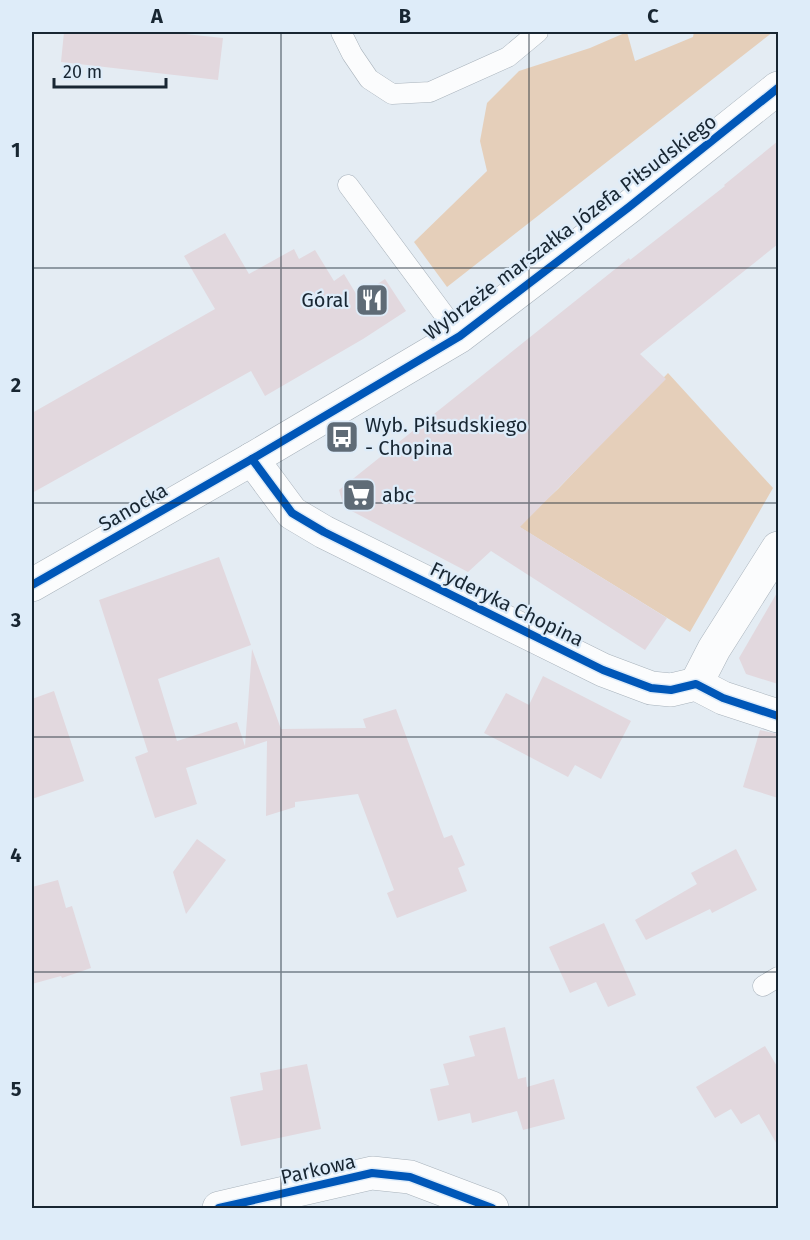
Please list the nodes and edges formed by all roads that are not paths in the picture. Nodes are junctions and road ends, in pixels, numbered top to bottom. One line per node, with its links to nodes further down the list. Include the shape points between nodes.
1 (341, 32): 2 (lane, via 369,79 392,94 430,92 508,57)
2 (538, 32)
3 (778, 88): 5 (street, Wybrzeże marszałka Józefa Piłsudskiego)
4 (348, 185): 5 (lane)
5 (460, 336): 6 (street, Wybrzeże marszałka Józefa Piłsudskiego)
6 (252, 459): 8 (street, Sanocka); 9 (street, Fryderyka Chopina, via 292,513 324,532 618,677 671,690)
7 (778, 548): 9 (street)
8 (32, 585)
9 (696, 684): 10 (street, via 723,698)
10 (778, 716)
11 (219, 1209): 12 (street, Parkowa, via 372,1173 410,1177)
12 (492, 1209)

